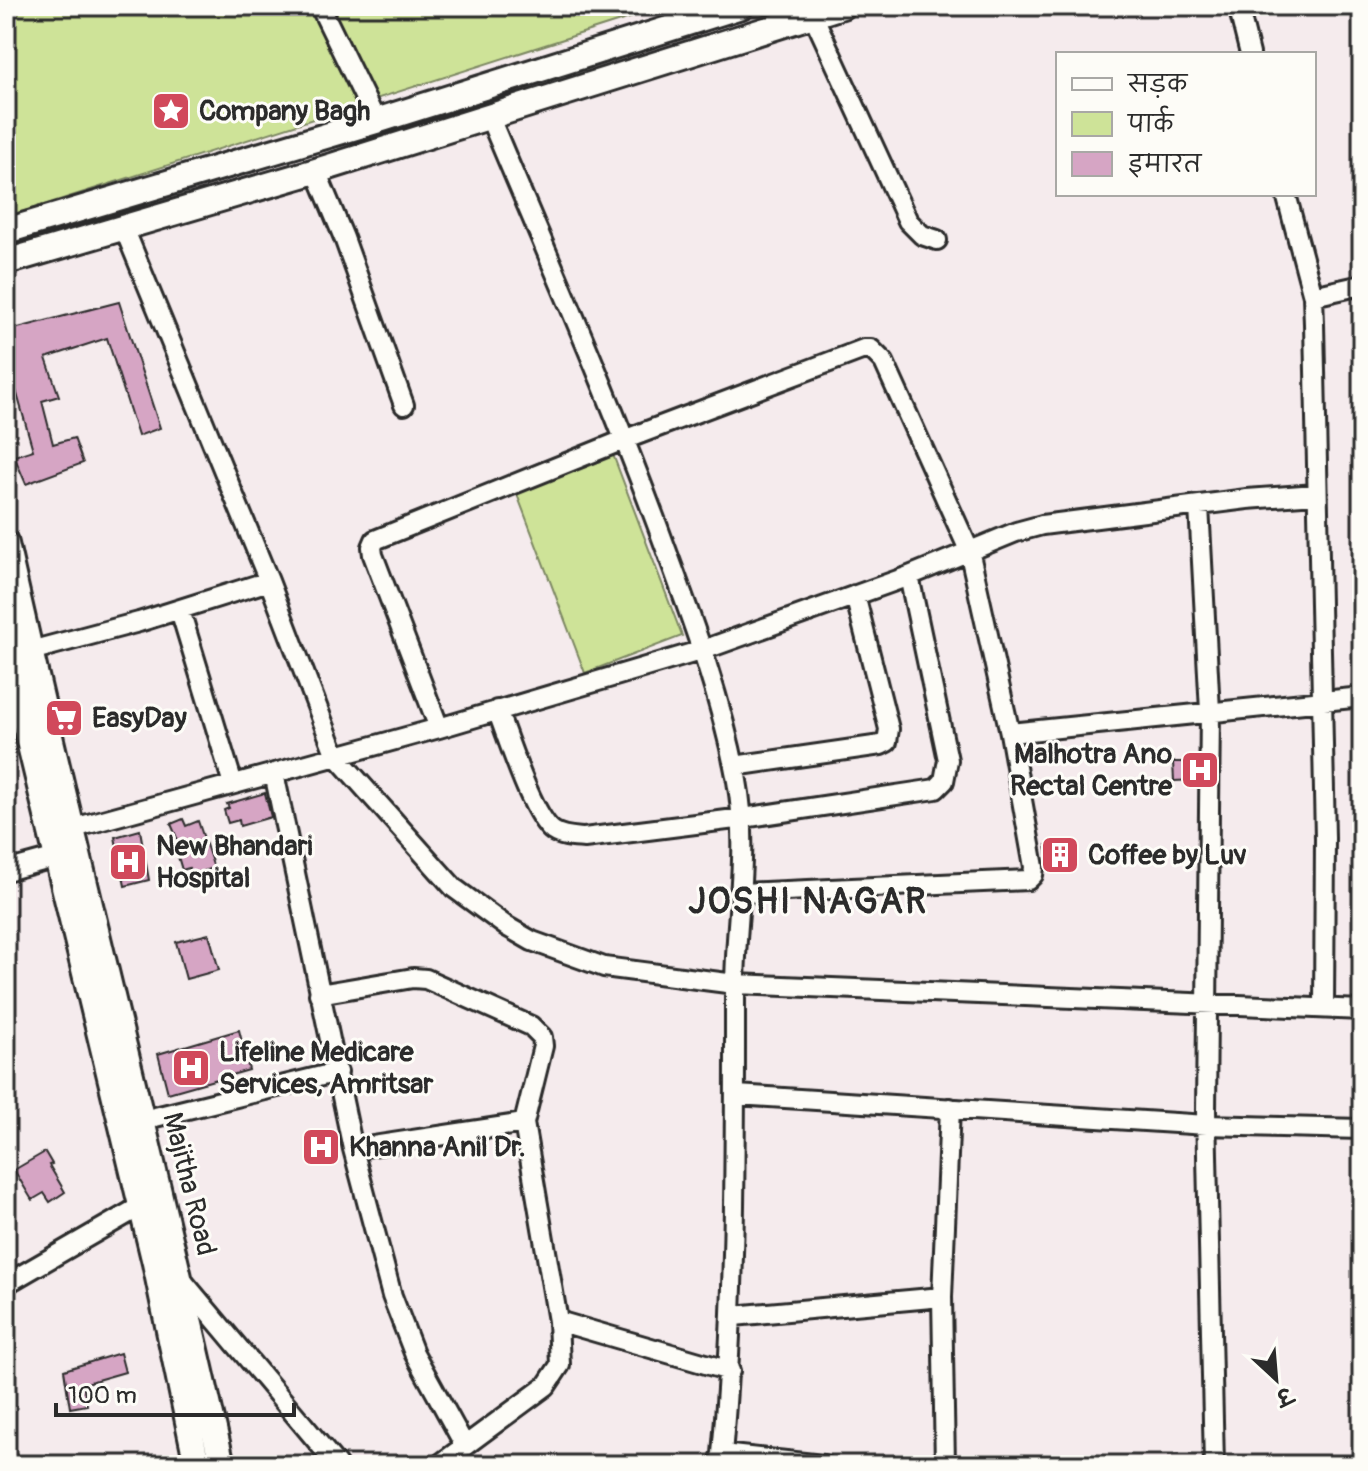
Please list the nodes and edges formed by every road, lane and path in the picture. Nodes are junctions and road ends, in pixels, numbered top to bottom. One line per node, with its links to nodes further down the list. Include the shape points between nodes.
1 (320, 6): 8 (street)
2 (741, 6): 8 (main road)
3 (842, 6): 5 (main road)
4 (1238, 6): 6 (street)
5 (813, 15): 7 (main road); 13 (street, via 908,221 922,235)
6 (1250, 52)
7 (490, 118): 9 (main road); 18 (street)
8 (376, 121): 12 (main road)
9 (316, 171): 11 (main road); 17 (street)
10 (1287, 196): 16 (street)
11 (124, 228): 14 (main road); 24 (street)
12 (6, 231)
13 (937, 240)
14 (6, 262)
15 (1362, 285): 16 (street)
16 (1313, 296): 19 (street)
17 (404, 405)
18 (626, 439): 22 (street, via 871,349 884,362); 27 (street); 33 (street, via 372,543)
19 (1316, 494): 20 (street); 30 (street)
20 (1199, 506): 22 (street, via 1042,525); 32 (street)
21 (6, 544): 28 (main road, Majitha Road)
22 (969, 550): 23 (street); 34 (street)
23 (909, 576): 25 (street); 39 (street, via 948,760 944,781 936,789)
24 (269, 581): 26 (street); 35 (street)
25 (855, 595): 27 (street); 36 (street, via 889,729 887,742)
26 (180, 610): 28 (street); 38 (street)
27 (703, 650): 31 (street); 36 (street)
28 (15, 652): 40 (main road, Majitha Road); 41 (main road, Majitha Road)
29 (1362, 697): 30 (street)
30 (1321, 700): 32 (street); 47 (street)
31 (497, 710): 33 (street); 39 (street, via 540,815 556,833 584,838)
32 (1210, 711): 34 (street); 46 (street)
33 (439, 728): 35 (street)
34 (1010, 733): 43 (street, via 1034,867 1028,880)
35 (336, 756): 37 (street); 44 (street, via 454,888 532,941 604,967)
36 (734, 766): 39 (street)
37 (274, 773): 38 (street); 45 (street)
38 (233, 784): 40 (street)
39 (743, 818): 43 (street)
40 (70, 829): 52 (main road, Majitha Road)
41 (57, 857): 42 (street); 57 (main road, Majitha Road)
42 (6, 871)
43 (742, 893): 44 (street)
44 (735, 984): 46 (street); 50 (street)
45 (319, 994): 49 (street); 53 (street, via 426,979 531,1026 543,1046)
46 (1208, 1003): 47 (street); 54 (street)
47 (1324, 1008): 48 (street)
48 (1362, 1010)
49 (338, 1072): 52 (street); 56 (street)
50 (736, 1095): 51 (street); 62 (street)
51 (950, 1108): 54 (street); 61 (street)
52 (143, 1120): 59 (main road, Majitha Road)
53 (524, 1123): 56 (street); 63 (street)
54 (1207, 1125): 55 (street); 73 (street)
55 (1362, 1129)
56 (353, 1149): 65 (street, via 402,1326)
57 (141, 1206): 58 (main road, Majitha Road); 60 (street)
58 (155, 1263): 59 (street); 67 (main road, Majitha Road)
59 (181, 1278): 68 (main road, Majitha Road); 69 (street)
60 (6, 1284)
61 (942, 1297): 62 (street); 72 (street)
62 (733, 1316): 64 (street)
63 (558, 1321): 64 (street); 65 (street, via 561,1354 555,1376)
64 (730, 1371): 66 (street)
65 (465, 1446): 70 (street)
66 (720, 1460): 71 (street)
67 (197, 1465)
68 (222, 1465)
69 (337, 1465)
70 (439, 1465)
71 (823, 1465)
72 (945, 1465)
73 (1214, 1465)

